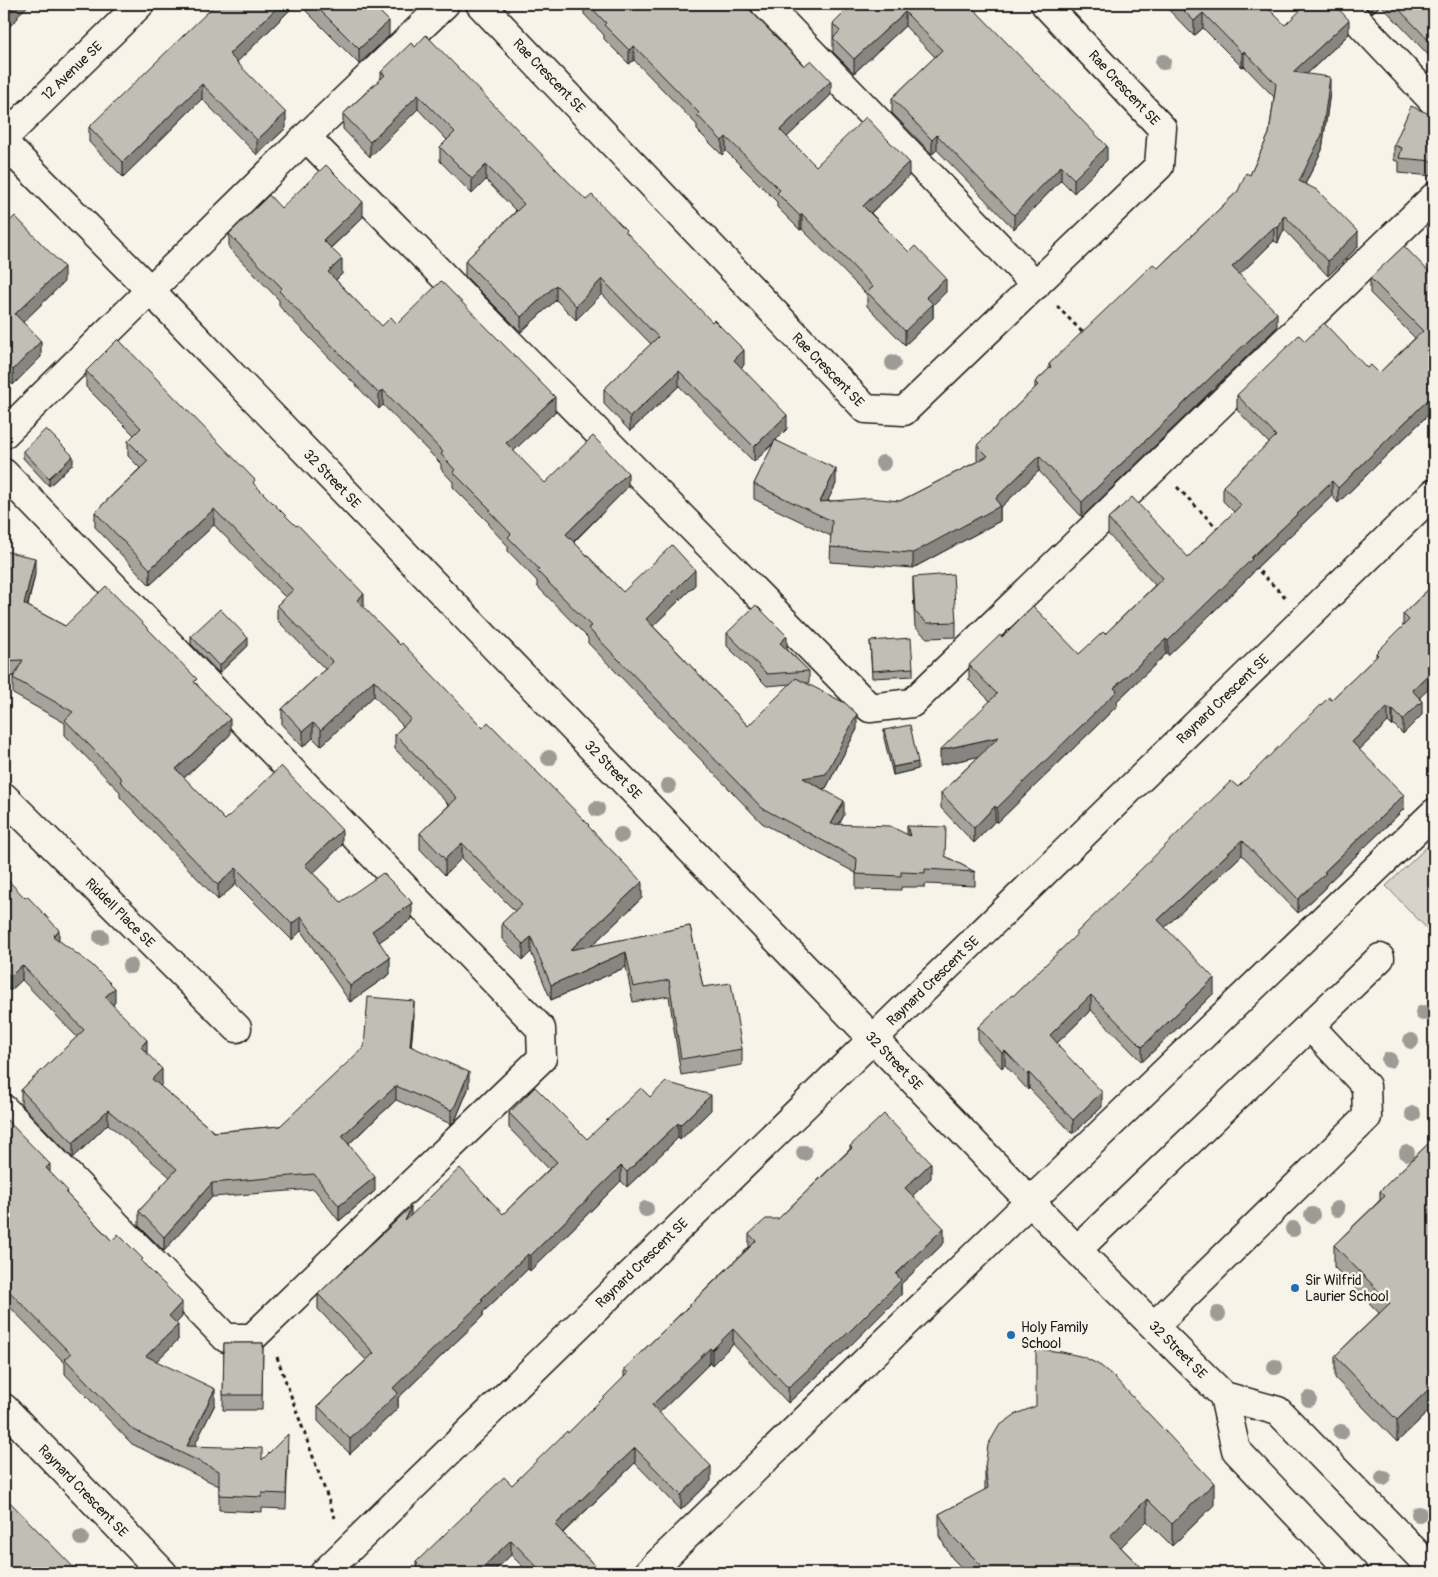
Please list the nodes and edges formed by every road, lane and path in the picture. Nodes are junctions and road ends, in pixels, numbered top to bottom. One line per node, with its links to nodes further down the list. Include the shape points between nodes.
1 (140, 4): 9 (street, 12 Avenue SE)
2 (445, 4): 8 (street)
3 (480, 4): 12 (street, Rae Crescent SE, via 866,410 904,411)
4 (765, 4): 12 (street)
5 (1045, 4): 12 (street, Rae Crescent SE, via 1162,128 1159,166)
6 (1342, 4): 7 (street)
7 (1434, 102)
8 (306, 137): 13 (street); 16 (street, via 870,708 912,703)
9 (4, 138)
10 (4, 143): 13 (street, 32 Street SE)
11 (1434, 197): 16 (street)
12 (1036, 285): 14 (path)
13 (150, 290): 15 (street); 27 (street, 32 Street SE)
14 (1084, 334)
15 (4, 434)
16 (1157, 466): 19 (path)
17 (4, 473): 28 (street, via 541,1029 542,1058 252,1338 226,1338)
18 (1434, 494): 21 (street, Raynard Crescent SE)
19 (1226, 537)
20 (1254, 565): 21 (path)
21 (1306, 618): 27 (street, Raynard Crescent SE)
22 (4, 797): 26 (street, Riddell Place SE)
23 (1434, 813): 29 (street)
24 (1380, 958): 25 (street)
25 (1310, 1026): 30 (street); 31 (street, via 1366,1086 1367,1117)
26 (237, 1028)
27 (873, 1040): 29 (street, 32 Street SE); 38 (street, Raynard Crescent SE)
28 (4, 1109)
29 (1030, 1202): 30 (street, 32 Street SE); 39 (street)
30 (1078, 1250): 31 (street, 32 Street SE)
31 (1154, 1326): 33 (street, 32 Street SE)
32 (274, 1348): 35 (path)
33 (1224, 1396): 36 (street, via 1278,1411); 40 (street, via 1236,1450)
34 (4, 1408): 37 (street, Raynard Crescent SE)
35 (336, 1521)
36 (1434, 1572)
37 (163, 1573)
38 (324, 1573)
39 (648, 1573)
40 (1353, 1573)

